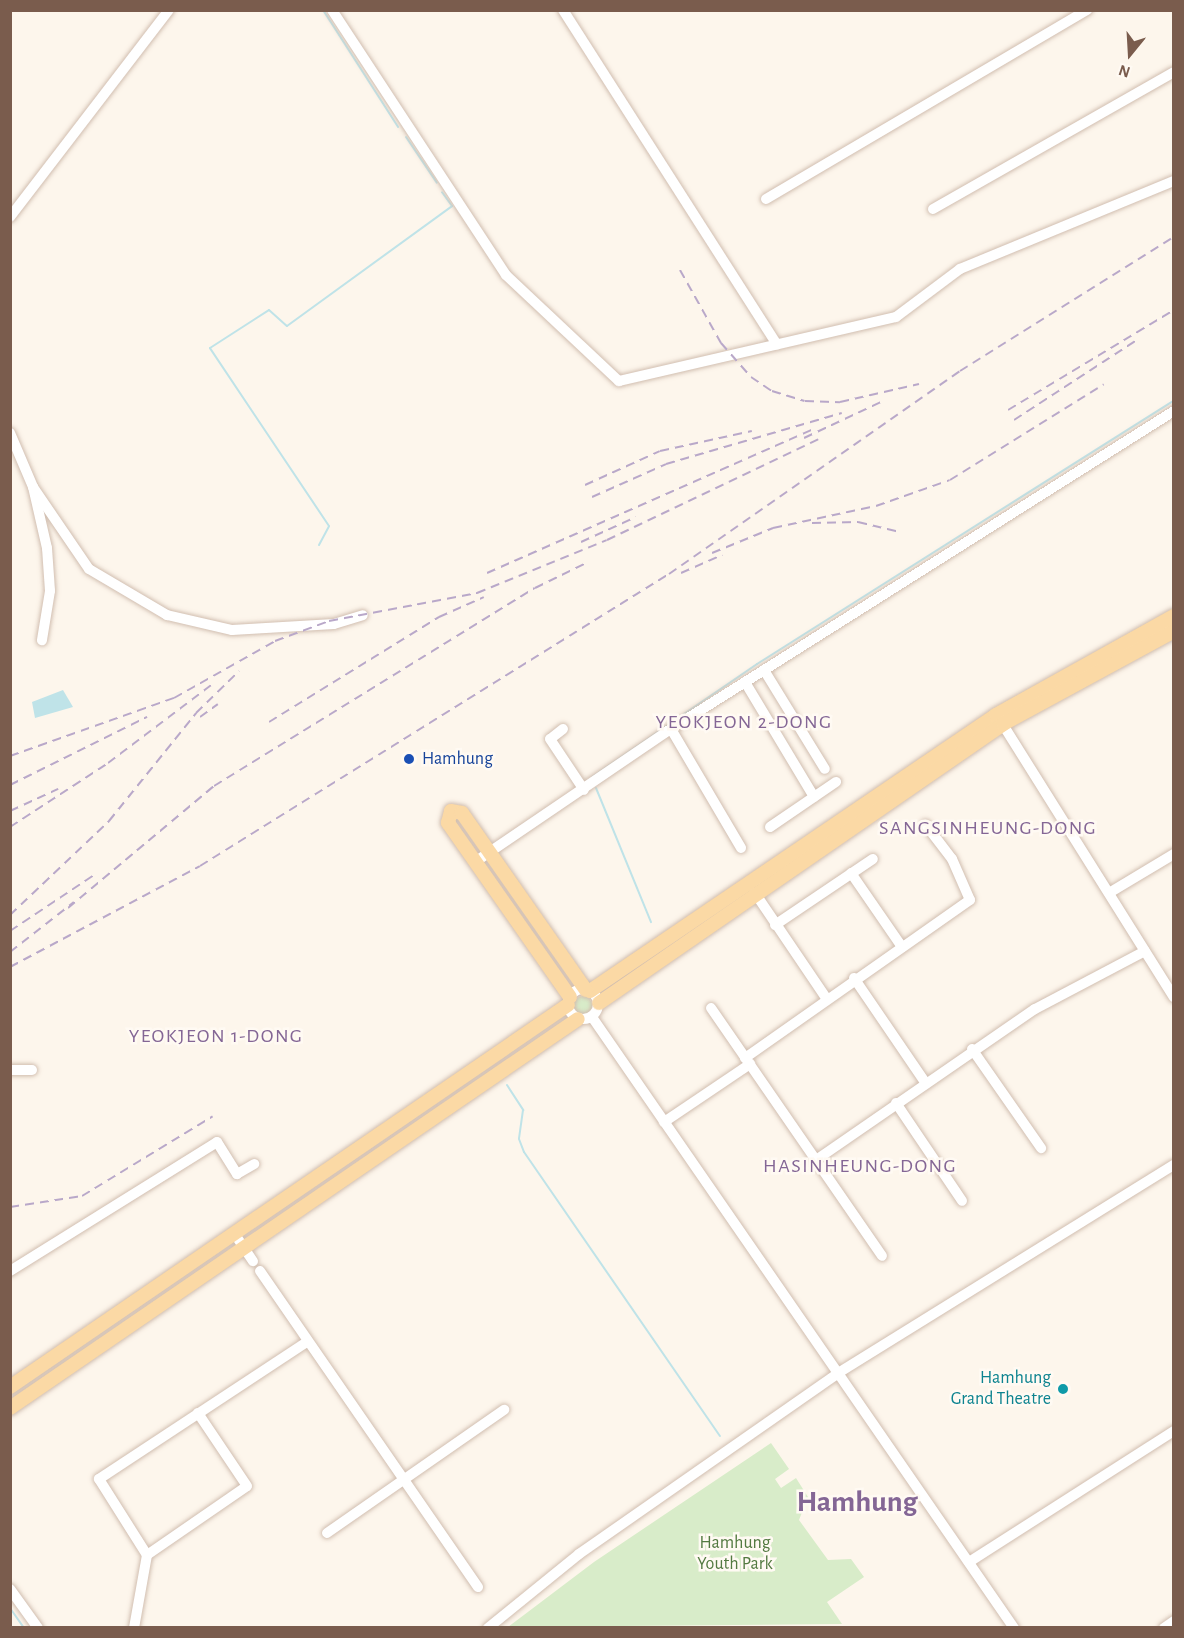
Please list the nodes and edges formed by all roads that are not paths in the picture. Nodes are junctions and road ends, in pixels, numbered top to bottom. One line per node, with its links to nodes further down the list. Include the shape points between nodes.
1 (169, 10): 9 (street)
2 (332, 10): 10 (street, via 506,275 613,378 624,381)
3 (563, 10): 10 (street)
4 (1087, 10): 7 (street)
5 (1173, 72): 8 (street)
6 (1173, 181): 10 (street, via 960,269 896,317)
7 (766, 199)
8 (933, 209)
9 (11, 217)
10 (777, 344)
11 (1173, 411): 18 (street)
12 (10, 433): 13 (street)
13 (33, 487): 14 (street, via 89,569 167,615 232,630 334,624); 17 (street, via 50,573)
14 (363, 615)
15 (1173, 615): 20 (main road)
16 (1173, 631): 20 (main road)
17 (42, 640)
18 (764, 670): 19 (street); 23 (street)
19 (745, 682): 22 (street); 26 (street)
20 (1000, 719): 35 (main road); 36 (street); 41 (main road)
21 (563, 729): 25 (street, via 550,739)
22 (671, 729): 25 (street); 29 (street)
23 (825, 769)
24 (836, 782): 26 (street)
25 (584, 790): 30 (street)
26 (813, 797): 28 (street)
27 (926, 825): 38 (street, via 952,859 970,900)
28 (770, 827)
29 (741, 848)
30 (490, 853): 33 (street); 33 (main road, via 462,813 451,811 448,823); 41 (main road)
31 (1173, 854): 36 (street)
32 (873, 859): 34 (street)
33 (475, 862): 44 (main road)
34 (851, 873): 37 (street); 38 (street)
35 (755, 893): 37 (street); 45 (main road)
36 (1109, 893): 39 (street)
37 (775, 925): 43 (street)
38 (902, 947): 40 (street)
39 (1145, 951): 42 (street); 48 (street, via 1059,994)
40 (854, 978): 43 (street); 52 (street)
41 (588, 990): 44 (street); 45 (street)
42 (1173, 997)
43 (826, 998): 49 (street)
44 (569, 1001): 47 (street); 60 (main road)
45 (599, 1003): 47 (street)
46 (711, 1008): 49 (street)
47 (585, 1018): 54 (street); 61 (main road)
48 (972, 1049): 52 (street); 55 (street)
49 (747, 1061): 54 (street); 56 (street)
50 (32, 1070): 51 (street)
51 (10, 1071)
52 (925, 1082): 53 (street)
53 (896, 1103): 56 (street); 59 (street)
54 (664, 1122): 67 (street)
55 (1041, 1148)
56 (816, 1160): 62 (street)
57 (254, 1164): 65 (street, via 237,1174 217,1142)
58 (1173, 1165): 67 (street)
59 (962, 1201)
60 (234, 1233): 61 (street); 68 (main road)
61 (243, 1246): 63 (street); 69 (main road)
62 (882, 1256)
63 (253, 1261)
64 (260, 1270): 66 (street)
65 (10, 1271)
66 (308, 1341): 71 (street); 73 (street)
67 (838, 1373): 76 (street); 82 (street, via 579,1554)
68 (10, 1387)
69 (10, 1408)
70 (504, 1410): 73 (street)
71 (198, 1413): 75 (street, via 99,1479); 75 (street, via 247,1486)
72 (1173, 1431): 76 (street)
73 (404, 1480): 74 (street); 77 (street)
74 (327, 1533)
75 (147, 1555): 81 (street)
76 (969, 1562): 83 (street)
77 (478, 1587)
78 (10, 1589): 80 (street)
79 (1173, 1621): 84 (street)
80 (38, 1628)
81 (134, 1628)
82 (488, 1628)
83 (1014, 1628)
84 (1164, 1628)

